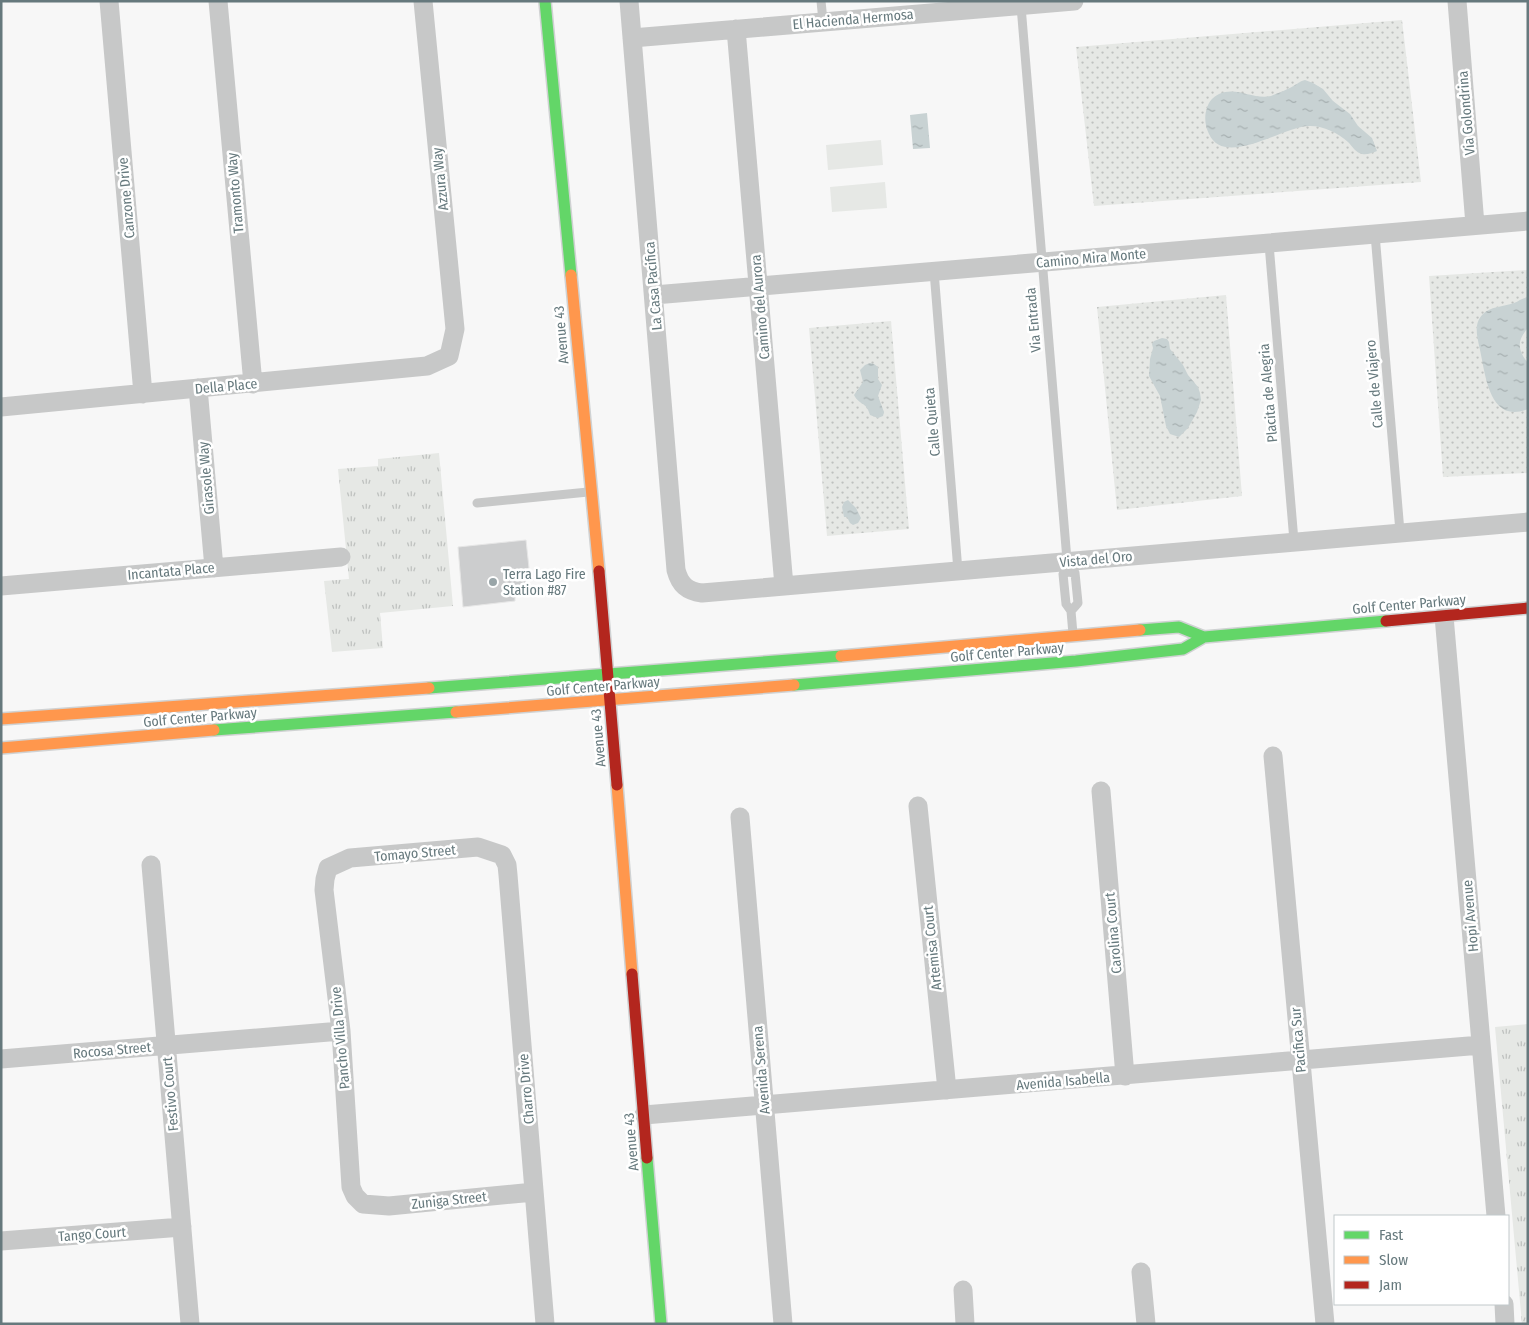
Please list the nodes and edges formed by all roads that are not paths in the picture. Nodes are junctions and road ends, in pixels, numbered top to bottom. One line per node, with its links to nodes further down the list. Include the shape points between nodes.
1 (109, 1): 24 (street, Canzone Drive)
2 (218, 1): 22 (street, Tramonto Way)
3 (423, 1): 21 (street, Azzura Way, via 455,330)
4 (545, 1): 26 (main road, Avenue 43)
5 (629, 1): 12 (street, La Casa Pacifica)
6 (821, 1): 10 (lane)
7 (1074, 1): 9 (street, El Hacienda Hermosa)
8 (1457, 1): 14 (street, Via Golondrina)
9 (1020, 6): 10 (street, El Hacienda Hermosa); 17 (lane, Via Entrada)
10 (823, 21): 11 (street, El Hacienda Hermosa)
11 (736, 29): 12 (street, El Hacienda Hermosa); 19 (street, Camino del Aurora)
12 (632, 38): 20 (street, La Casa Pacifica)
13 (1528, 221): 14 (street, Camino Mira Monte)
14 (1475, 225): 15 (street, Camino Mira Monte)
15 (1375, 234): 16 (street, Camino Mira Monte); 29 (lane, Calle de Viajero)
16 (1269, 244): 17 (street, Camino Mira Monte); 30 (lane, Placita de Alegria)
17 (1042, 262): 18 (street, Camino Mira Monte); 32 (lane, Via Entrada)
18 (934, 271): 19 (street, Camino Mira Monte); 35 (lane, Calle Quieta)
19 (758, 286): 20 (street, Camino Mira Monte); 37 (street, Camino del Aurora)
20 (654, 295): 34 (street, La Casa Pacifica)
21 (449, 356): 22 (street, Della Place, via 427,366)
22 (253, 384): 23 (street, Della Place)
23 (198, 388): 24 (street, Della Place); 33 (street, Girasole Way)
24 (144, 394): 25 (street, Della Place)
25 (1, 407)
26 (591, 492): 27 (lane); 42 (main road, Avenue 43)
27 (477, 503)
28 (1528, 522): 29 (street, Vista del Oro)
29 (1400, 532): 30 (street, Vista del Oro)
30 (1294, 541): 32 (street, Vista del Oro)
31 (341, 557): 33 (street, Incantata Place)
32 (1067, 567): 35 (street, Vista del Oro); 41 (lane, Via Entrada, via 1075,574 1078,603 1071,611)
33 (214, 568): 36 (street, Incantata Place)
34 (676, 570): 37 (street, Vista del Oro, via 678,580 692,592)
35 (958, 571): 37 (street, Vista del Oro)
36 (1, 586)
37 (784, 586)
38 (1528, 608): 39 (main road, Golf Center Parkway)
39 (1444, 616): 40 (main road, Golf Center Parkway); 54 (street, Hopi Avenue)
40 (1204, 637): 41 (main road, Golf Center Parkway, via 1179,628); 41 (main road, Golf Center Parkway, via 1183,650)
41 (1075, 649): 42 (main road, Golf Center Parkway); 43 (main road, Golf Center Parkway)
42 (608, 674): 43 (main road, Avenue 43); 44 (main road, Golf Center Parkway)
43 (610, 700): 45 (main road, Golf Center Parkway); 61 (main road, Avenue 43)
44 (1, 720)
45 (1, 748)
46 (1273, 756): 57 (street, Pacifica Sur)
47 (1101, 791): 58 (street, Carolina Court)
48 (918, 806): 59 (street, Artemisa Court)
49 (740, 817): 60 (street, Avenida Serena)
50 (502, 855): 52 (street, Tomayo Street, via 478,847 350,858); 62 (street, Charro Drive, via 508,875)
51 (151, 865): 55 (street, Festivo Court)
52 (328, 868): 53 (street, Pancho Villa Drive, via 324,890)
53 (342, 1031): 55 (street, Rocosa Street); 63 (street, Pancho Villa Drive, via 351,1187)
54 (1481, 1045): 57 (street, Avenida Isabella); 64 (street, Hopi Avenue)
55 (166, 1046): 56 (street, Rocosa Street); 65 (street, Festivo Court)
56 (1, 1059)
57 (1300, 1061): 58 (street, Avenida Isabella); 76 (street, Pacifica Sur)
58 (1126, 1076): 59 (street, Avenida Isabella)
59 (947, 1090): 60 (street, Avenida Isabella)
60 (764, 1105): 61 (street, Avenida Isabella); 73 (street, Avenida Serena)
61 (644, 1115): 72 (main road, Avenue 43)
62 (534, 1192): 63 (street, Zuniga Street, via 389,1206); 71 (street, Charro Drive)
63 (363, 1204)
64 (1496, 1215)
65 (182, 1227): 66 (street, Tango Court); 70 (street, Festivo Court)
66 (1, 1241)
67 (1141, 1272): 75 (street)
68 (962, 1290): 74 (street)
69 (1504, 1305): 77 (street)
70 (190, 1324)
71 (545, 1324)
72 (661, 1324)
73 (783, 1324)
74 (965, 1324)
75 (1146, 1324)
76 (1324, 1324)
77 (1506, 1324)

